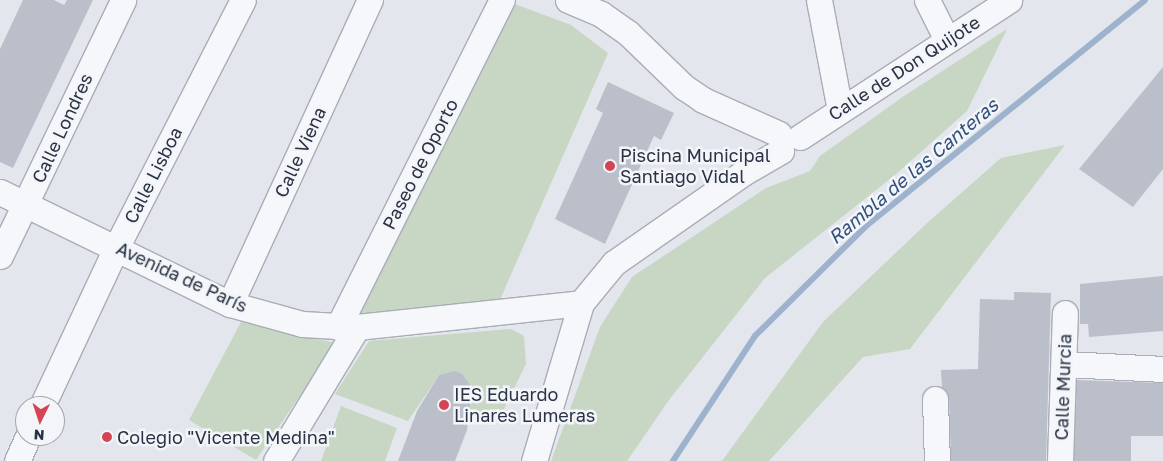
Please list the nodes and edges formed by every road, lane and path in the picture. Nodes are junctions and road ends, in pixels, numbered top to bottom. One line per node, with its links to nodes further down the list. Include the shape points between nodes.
1 (123, 0): 13 (street, Calle Londres)
2 (242, 0): 14 (street, Calle Lisboa)
3 (370, 0): 16 (street, Calle Viena)
4 (502, 0): 19 (street, Paseo de Oporto)
5 (568, 0): 11 (street, via 601,14 628,33 684,87 703,100)
6 (819, 0): 10 (street)
7 (927, 0): 9 (street)
8 (1009, 0): 9 (street, Calle de Don Quijote)
9 (947, 40): 10 (street, Calle de Don Quijote)
10 (840, 110): 11 (street, Calle de Don Quijote)
11 (787, 140): 17 (street, Calle de Don Quijote, via 614,263)
12 (0, 192): 13 (street, Avenida de París)
13 (26, 204): 14 (street, Avenida de París); 15 (street, Calle Londres)
14 (117, 246): 16 (street, Avenida de París); 22 (street, Calle Lisboa)
15 (0, 256)
16 (230, 304): 19 (street, Avenida de París, via 285,321)
17 (582, 304): 19 (street, Avenida de París); 27 (street, Calle de Don Quijote)
18 (1065, 313): 20 (street, Calle Murcia)
19 (347, 327): 26 (street, Paseo de Oporto)
20 (1065, 364): 21 (street); 29 (street, Calle Murcia)
21 (1163, 369)
22 (47, 396)
23 (935, 399): 28 (street)
24 (24, 446): 25 (street)
25 (17, 461)
26 (276, 461)
27 (534, 461)
28 (937, 461)
29 (1060, 461)

